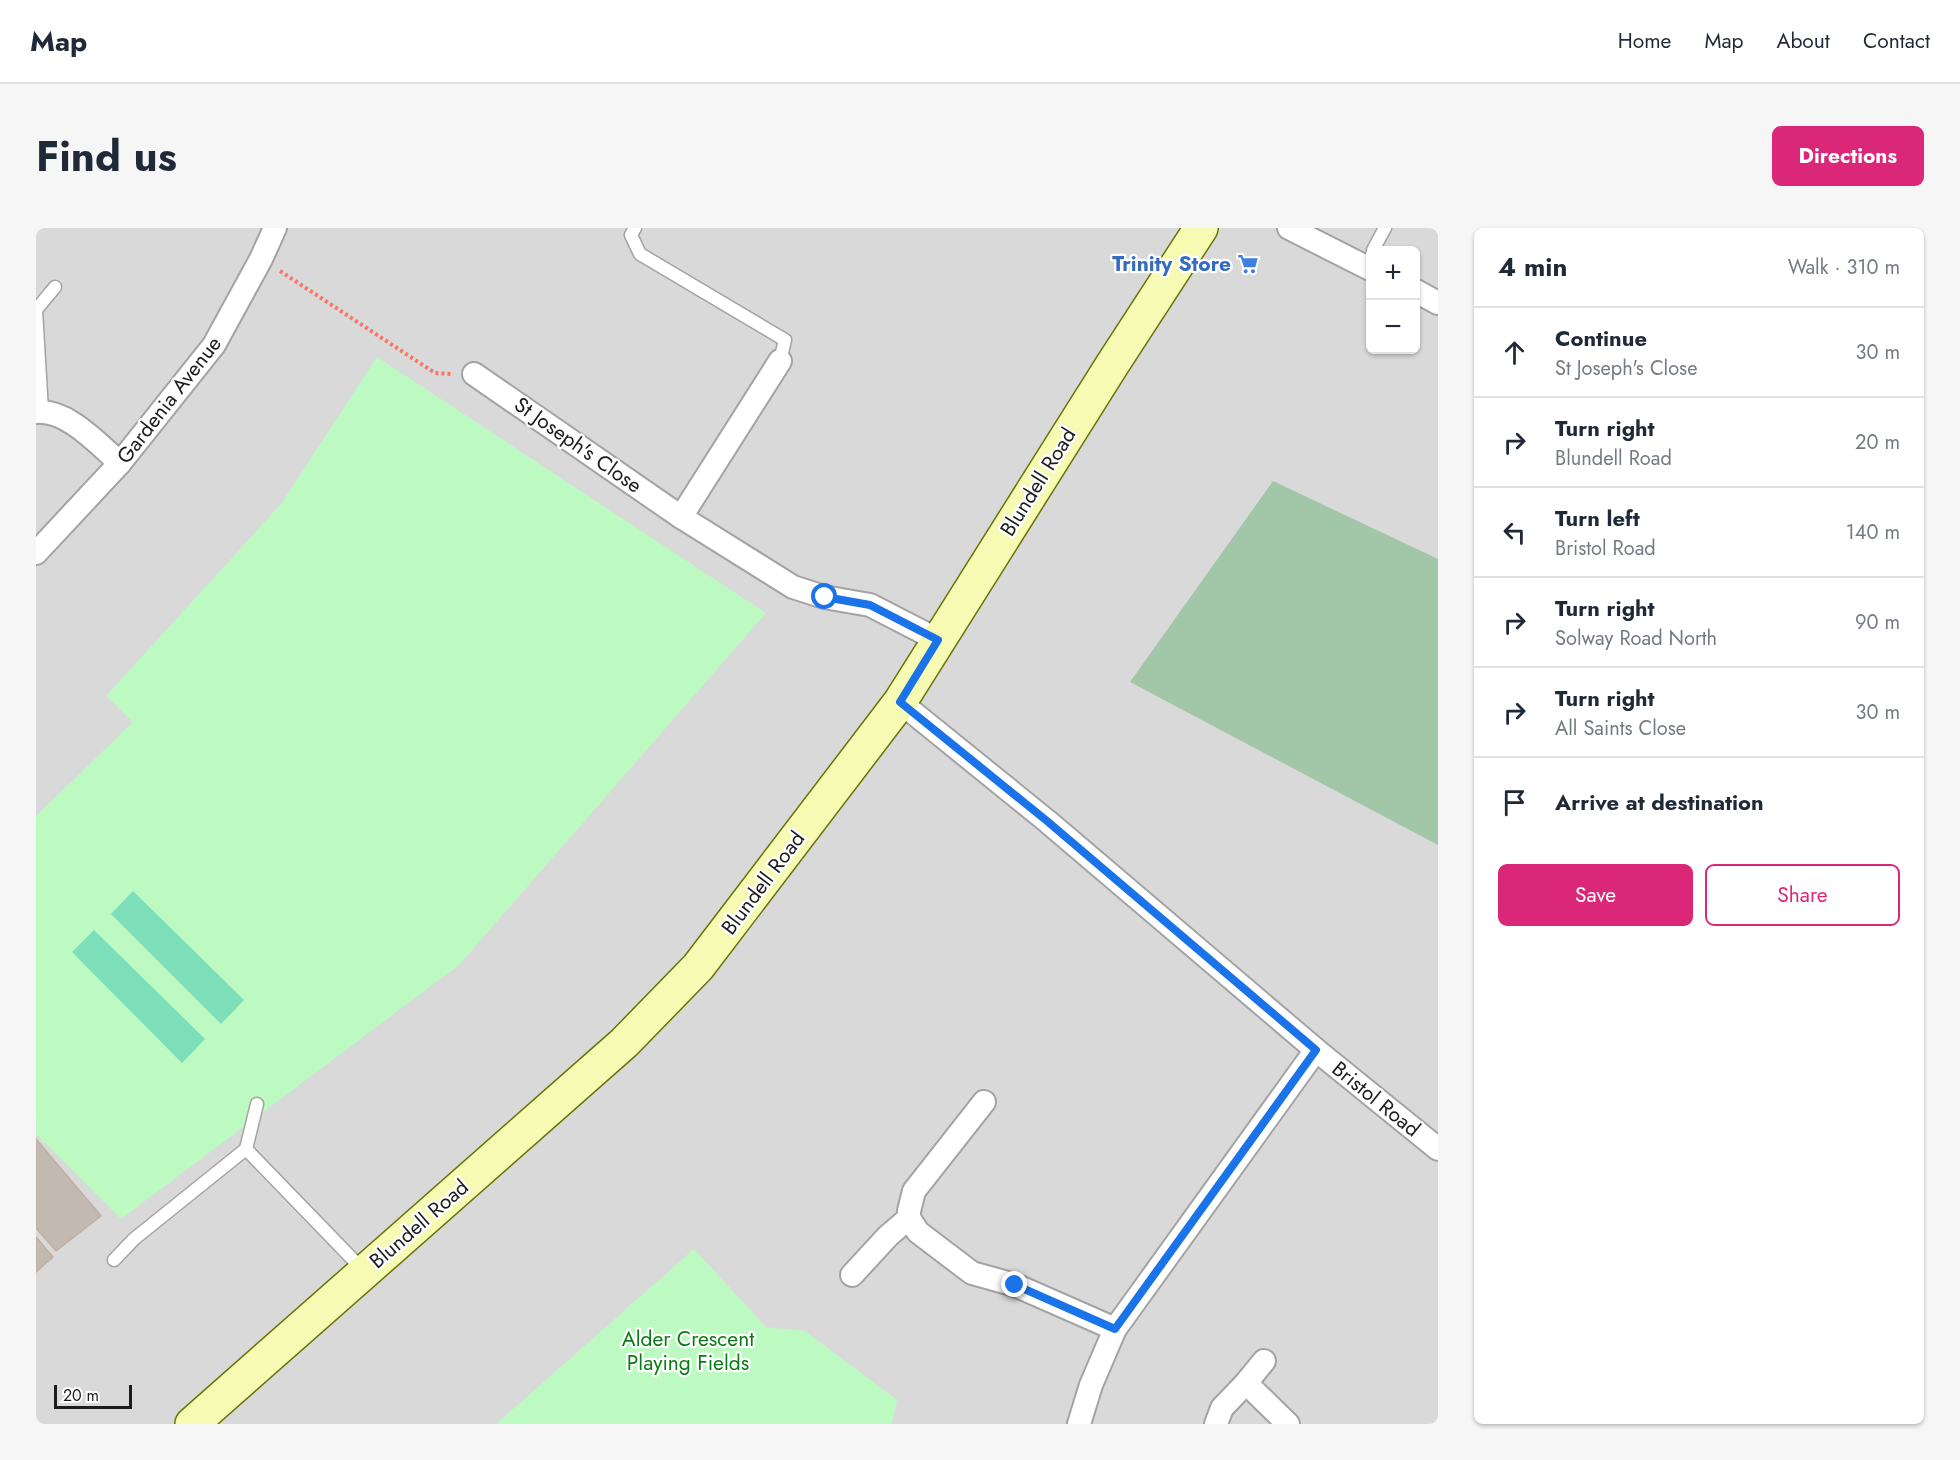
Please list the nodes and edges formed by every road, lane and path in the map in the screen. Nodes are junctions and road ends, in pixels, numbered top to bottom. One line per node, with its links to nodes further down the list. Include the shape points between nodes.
1 (275, 228): 8 (street, Gardenia Avenue)
2 (635, 228): 12 (lane, via 631,235 640,254 784,340)
3 (1201, 228): 18 (street, Blundell Road)
4 (1289, 228): 7 (street)
5 (1385, 228): 6 (lane)
6 (1377, 246)
7 (1366, 258)
8 (261, 260): 13 (path, via 435,373); 15 (street, Gardenia Avenue, via 214,345)
9 (55, 287): 14 (lane, via 36,310)
10 (1420, 293): 11 (street)
11 (1438, 303)
12 (780, 361): 16 (street)
13 (474, 374): 16 (street, St Joseph's Close)
14 (39, 412): 15 (street, via 66,418)
15 (120, 463): 17 (street, Gardenia Avenue)
16 (681, 516): 18 (street, St Joseph's Close, via 794,587 870,605)
17 (36, 553)
18 (938, 640): 19 (street, Blundell Road)
19 (900, 702): 20 (street, Bristol Road, via 1065,836); 27 (street, Blundell Road, via 698,967 624,1043)
20 (1316, 1050): 24 (street, Bristol Road); 29 (street)
21 (984, 1102): 25 (street, via 914,1191)
22 (257, 1104): 23 (lane)
23 (246, 1149): 26 (lane, via 134,1239); 27 (lane)
24 (1438, 1149)
25 (909, 1218): 28 (street); 29 (street, via 918,1232 972,1273 1015,1285)
26 (114, 1260)
27 (364, 1272): 32 (street, Blundell Road)
28 (852, 1275)
29 (1115, 1329): 33 (street)
30 (1264, 1361): 31 (street)
31 (1246, 1383): 34 (street, via 1222,1408); 35 (street)
32 (192, 1424)
33 (1079, 1424)
34 (1216, 1424)
35 (1288, 1424)

